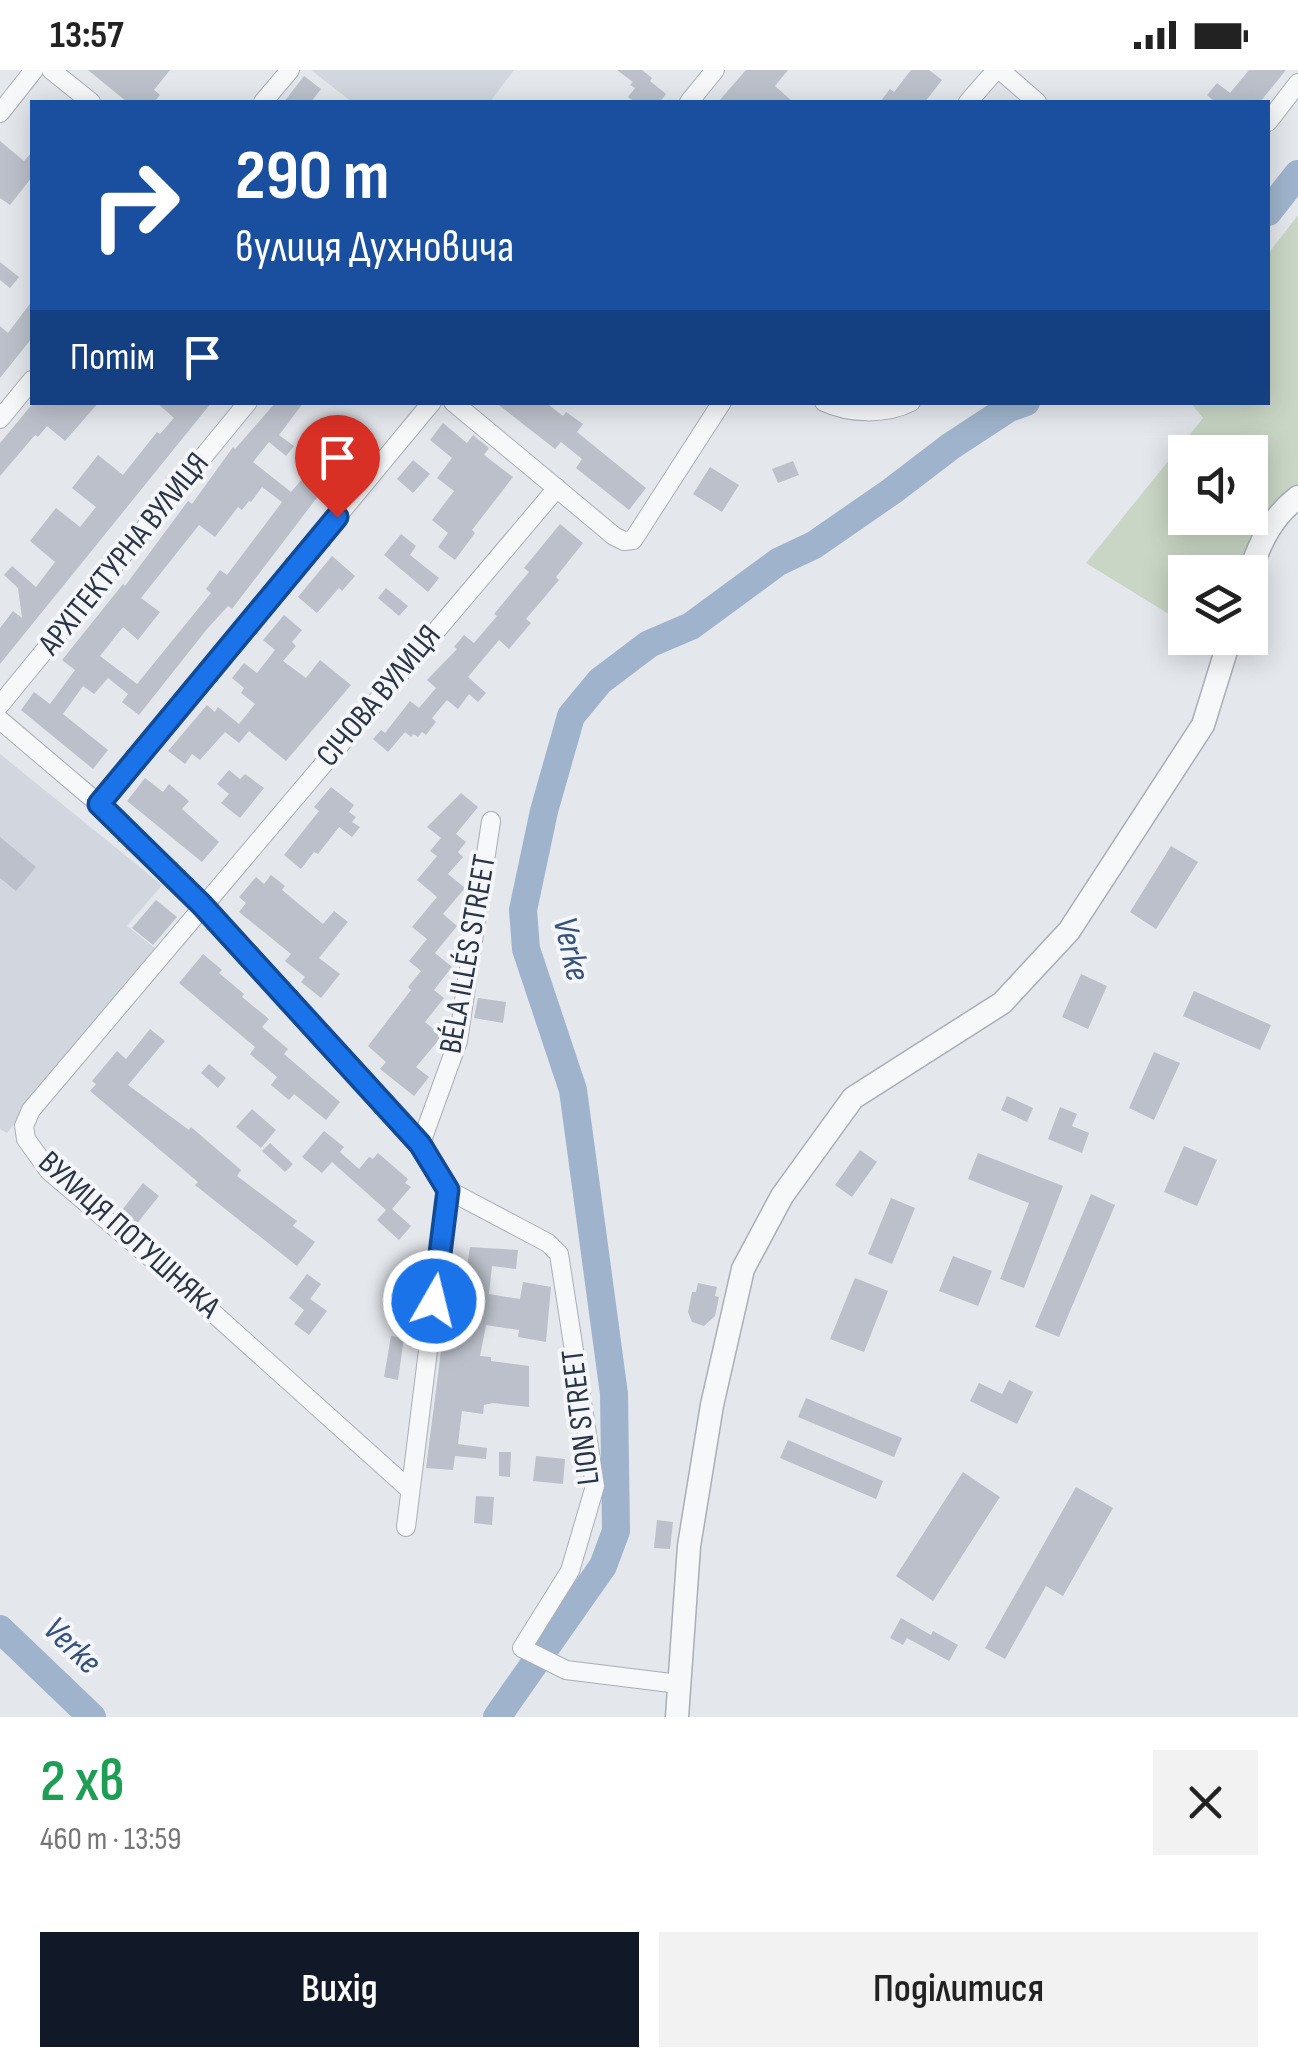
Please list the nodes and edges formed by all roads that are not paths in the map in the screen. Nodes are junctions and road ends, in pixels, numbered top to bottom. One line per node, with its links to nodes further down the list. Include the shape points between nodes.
1 (34, 70): 12 (street)
2 (51, 70): 7 (street)
3 (290, 70): 8 (street)
4 (715, 70): 9 (street)
5 (998, 70): 10 (street); 11 (street)
6 (1298, 83): 13 (street)
7 (88, 100)
8 (265, 100)
9 (691, 100)
10 (970, 100)
11 (1035, 100)
12 (0, 113)
13 (1270, 119)
14 (30, 382): 21 (street)
15 (246, 405): 26 (street, АРХІТЕКТУРНА ВУЛИЦЯ)
16 (430, 405): 28 (street)
17 (458, 405): 22 (street)
18 (720, 405): 22 (street, via 633,540 614,536)
19 (830, 405): 20 (street)
20 (904, 405)
21 (0, 419)
22 (557, 488): 30 (street, СІЧОВА ВУЛИЦЯ)
23 (1298, 497): 24 (street, via 1261,539)
24 (1256, 555)
25 (1225, 655): 35 (street, via 1203,725 1069,931 1002,1003 852,1098 782,1196 751,1254 712,1405 689,1546)
26 (0, 705)
27 (0, 720): 28 (street)
28 (99, 804): 30 (street)
29 (491, 821): 31 (street, BÉLA ILLÉS STREET, via 458,1041)
30 (202, 905): 31 (street); 33 (street, ВУЛИЦЯ ПОТУШНЯКА, via 31,1110 26,1138 49,1171)
31 (420, 1144): 32 (street)
32 (448, 1190): 33 (street); 35 (street, LION STREET, via 560,1254 595,1486 570,1571 522,1648 566,1670)
33 (409, 1489): 34 (street)
34 (406, 1527)
35 (680, 1684): 36 (street)
36 (678, 1717)

